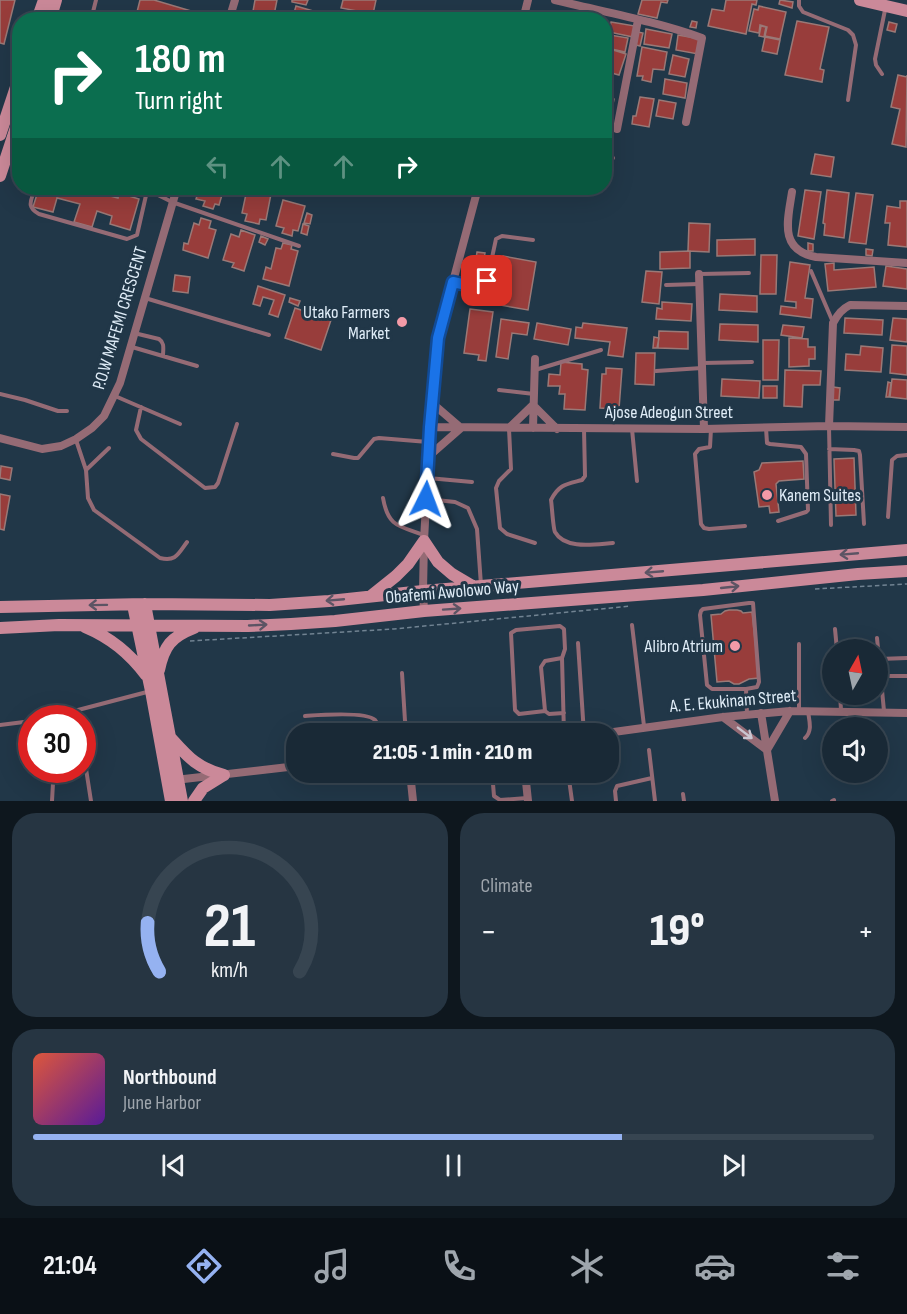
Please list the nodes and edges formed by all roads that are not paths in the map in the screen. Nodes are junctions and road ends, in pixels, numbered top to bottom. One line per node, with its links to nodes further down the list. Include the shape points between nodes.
1 (555, 0): 6 (street)
2 (799, 0): 11 (lane, via 803,12 853,35 856,45)
3 (860, 0): 4 (main road)
4 (886, 6): 5 (main road); 9 (lane, via 875,59)
5 (907, 11)
6 (589, 12)
7 (612, 17): 8 (street)
8 (638, 20): 12 (street, via 702,38); 13 (street)
9 (882, 74)
10 (12, 99): 14 (main road)
11 (848, 100)
12 (686, 122)
13 (616, 129)
14 (0, 135)
15 (12, 139): 16 (main road)
16 (0, 176)
17 (792, 192): 26 (street, via 788,234 801,252 816,257)
18 (34, 195): 19 (lane, via 30,205 39,214 127,239 137,234)
19 (146, 195)
20 (154, 195): 23 (lane)
21 (174, 195): 23 (street, P.O.W MAFEMI CRESCENT)
22 (476, 195): 30 (street)
23 (172, 202): 25 (lane); 33 (street, P.O.W MAFEMI CRESCENT)
24 (533, 240): 30 (lane, via 498,237 484,286)
25 (299, 246)
26 (907, 263)
27 (811, 271): 35 (lane)
28 (749, 273): 29 (lane)
29 (699, 274): 31 (street)
30 (453, 282): 51 (street, via 438,338)
31 (699, 284): 32 (lane); 44 (street)
32 (666, 285)
33 (144, 298): 36 (street, P.O.W MAFEMI CRESCENT); 37 (lane)
34 (907, 306): 35 (street, via 850,305)
35 (833, 323): 57 (street)
36 (134, 333): 38 (street, P.O.W MAFEMI CRESCENT); 40 (lane, via 159,339)
37 (269, 335)
38 (132, 346): 40 (lane); 50 (street, P.O.W MAFEMI CRESCENT)
39 (601, 350): 45 (lane)
40 (163, 356): 43 (lane)
41 (535, 359): 45 (street)
42 (752, 362): 44 (lane)
43 (197, 366)
44 (702, 366): 46 (lane); 67 (street)
45 (534, 370): 49 (street)
46 (656, 371)
47 (499, 390): 49 (lane)
48 (0, 394): 54 (lane)
49 (534, 394): 52 (street)
50 (114, 395): 53 (lane); 69 (street, P.O.W MAFEMI CRESCENT, via 104,416)
51 (432, 403): 58 (street); 60 (street)
52 (533, 405): 61 (street); 62 (street); 64 (street)
53 (141, 407): 55 (lane); 56 (lane, via 136,430 141,439 205,488 211,489 218,483)
54 (67, 411)
55 (180, 424)
56 (237, 424)
57 (829, 426): 59 (street, Ajose Adeogun Street); 63 (street, Ajose Adeogun Street); 72 (lane)
58 (430, 427): 60 (street, Ajose Adeogun Street); 70 (street)
59 (907, 427)
60 (461, 428): 61 (street, Ajose Adeogun Street); 75 (street)
61 (509, 428): 62 (street, Ajose Adeogun Street); 89 (lane, via 511,469 496,488 500,528)
62 (533, 428): 64 (street, Ajose Adeogun Street)
63 (766, 428): 67 (street, Ajose Adeogun Street); 83 (lane, via 767,443 801,447 806,454 808,510)
64 (557, 429): 65 (street, Ajose Adeogun Street)
65 (584, 429): 66 (street, Ajose Adeogun Street); 90 (lane, via 585,476 563,484 553,496 555,532 565,542)
66 (632, 429): 67 (street, Ajose Adeogun Street); 78 (lane)
67 (707, 429): 86 (lane, via 711,446 695,454 700,524 710,529)
68 (0, 438): 69 (street, P.O.W MAFEMI CRESCENT, via 42,449)
69 (76, 439): 76 (lane)
70 (429, 442): 73 (lane, via 379,438 358,458); 75 (street)
71 (109, 448): 76 (lane)
72 (829, 449): 84 (lane, via 859,451); 85 (lane)
73 (333, 454)
74 (907, 455): 82 (lane, via 892,460)
75 (429, 456): 77 (street)
76 (86, 470): 88 (lane, via 88,498 94,510 160,558 175,558)
77 (428, 478): 79 (lane); 81 (street)
78 (637, 481)
79 (472, 482)
80 (383, 498): 87 (lane, via 386,513 398,526)
81 (426, 499): 87 (street); 93 (lane, via 455,502 468,508 477,529)
82 (888, 516)
83 (778, 521)
84 (864, 524)
85 (831, 525)
86 (745, 526)
87 (424, 538): 93 (main road, via 438,562); 94 (street); 95 (main road, via 408,564)
88 (187, 542)
89 (535, 543)
90 (613, 543)
91 (907, 550): 93 (main road, Obafemi Awolowo Way, one-way to 93)
92 (907, 571): 98 (main road, Obafemi Awolowo Way, one-way to 92)
93 (477, 587): 94 (main road, Obafemi Awolowo Way)
94 (423, 591): 95 (main road, Obafemi Awolowo Way); 98 (street)
95 (369, 597): 96 (main road, Obafemi Awolowo Way, one-way to 96, via 270,605)
96 (139, 605): 97 (main road, Obafemi Awolowo Way, one-way to 97); 99 (main road)
97 (0, 607)
98 (424, 611): 102 (main road, Obafemi Awolowo Way, one-way to 98, via 313,622)
99 (143, 624): 100 (main road, Obafemi Awolowo Way); 102 (main road, Obafemi Awolowo Way); 114 (main road)
100 (79, 625): 103 (main road, Obafemi Awolowo Way); 114 (main road, via 113,642 134,659)
101 (632, 625): 136 (lane)
102 (199, 626): 114 (main road, via 170,642)
103 (0, 628)
104 (836, 629): 105 (lane)
105 (836, 639)
106 (578, 643): 134 (lane)
107 (799, 644): 121 (lane)
108 (562, 658): 119 (lane, via 542,664); 119 (lane, via 564,629 560,626 511,633 514,710 519,714); 124 (lane)
109 (907, 658): 110 (lane)
110 (888, 659)
111 (402, 673): 132 (lane)
112 (888, 676): 113 (lane)
113 (907, 676)
114 (152, 682): 116 (lane); 138 (main road); 145 (main road)
115 (746, 689): 115 (lane, via 757,687 759,682 753,603 703,609 700,615 707,685 712,689); 127 (lane)
116 (91, 705)
117 (841, 705): 122 (lane)
118 (884, 705): 123 (lane)
119 (544, 711): 124 (lane)
120 (790, 711): 121 (street, A. E. Ekukinam Street); 125 (street, A. E. Ekukinam Street); 141 (street)
121 (804, 711): 122 (street, A. E. Ekukinam Street); 139 (lane, via 810,729)
122 (841, 711): 123 (street, A. E. Ekukinam Street)
123 (885, 712): 126 (street, A. E. Ekukinam Street)
124 (564, 713): 133 (lane)
125 (760, 713): 127 (street, A. E. Ekukinam Street); 141 (street)
126 (907, 713)
127 (747, 715): 129 (street, A. E. Ekukinam Street)
128 (305, 716): 131 (lane, via 368,716)
129 (723, 717): 136 (street, A. E. Ekukinam Street); 141 (street, one-way to 141)
130 (18, 723): 135 (lane)
131 (376, 723)
132 (406, 723)
133 (564, 723)
134 (583, 723)
135 (0, 725)
136 (644, 727): 137 (street, A. E. Ekukinam Street)
137 (619, 731)
138 (169, 736): 143 (main road, via 197,764); 145 (main road)
139 (805, 738)
140 (649, 750): 144 (lane)
141 (767, 750): 164 (street)
142 (286, 767): 143 (street)
143 (224, 775): 145 (street); 158 (main road, via 203,788)
144 (652, 778): 161 (lane, via 617,786); 162 (lane)
145 (173, 780): 156 (main road); 157 (main road)
146 (53, 783): 154 (lane)
147 (88, 783): 155 (lane)
148 (410, 783): 159 (street)
149 (493, 783): 153 (lane, via 494,796 500,800)
150 (526, 783): 153 (street)
151 (570, 783): 160 (lane)
152 (683, 794): 163 (lane)
153 (528, 800)
154 (52, 801)
155 (91, 801)
156 (171, 801)
157 (182, 801)
158 (194, 801)
159 (413, 801)
160 (572, 801)
161 (616, 801)
162 (655, 801)
163 (684, 801)
164 (775, 801)

